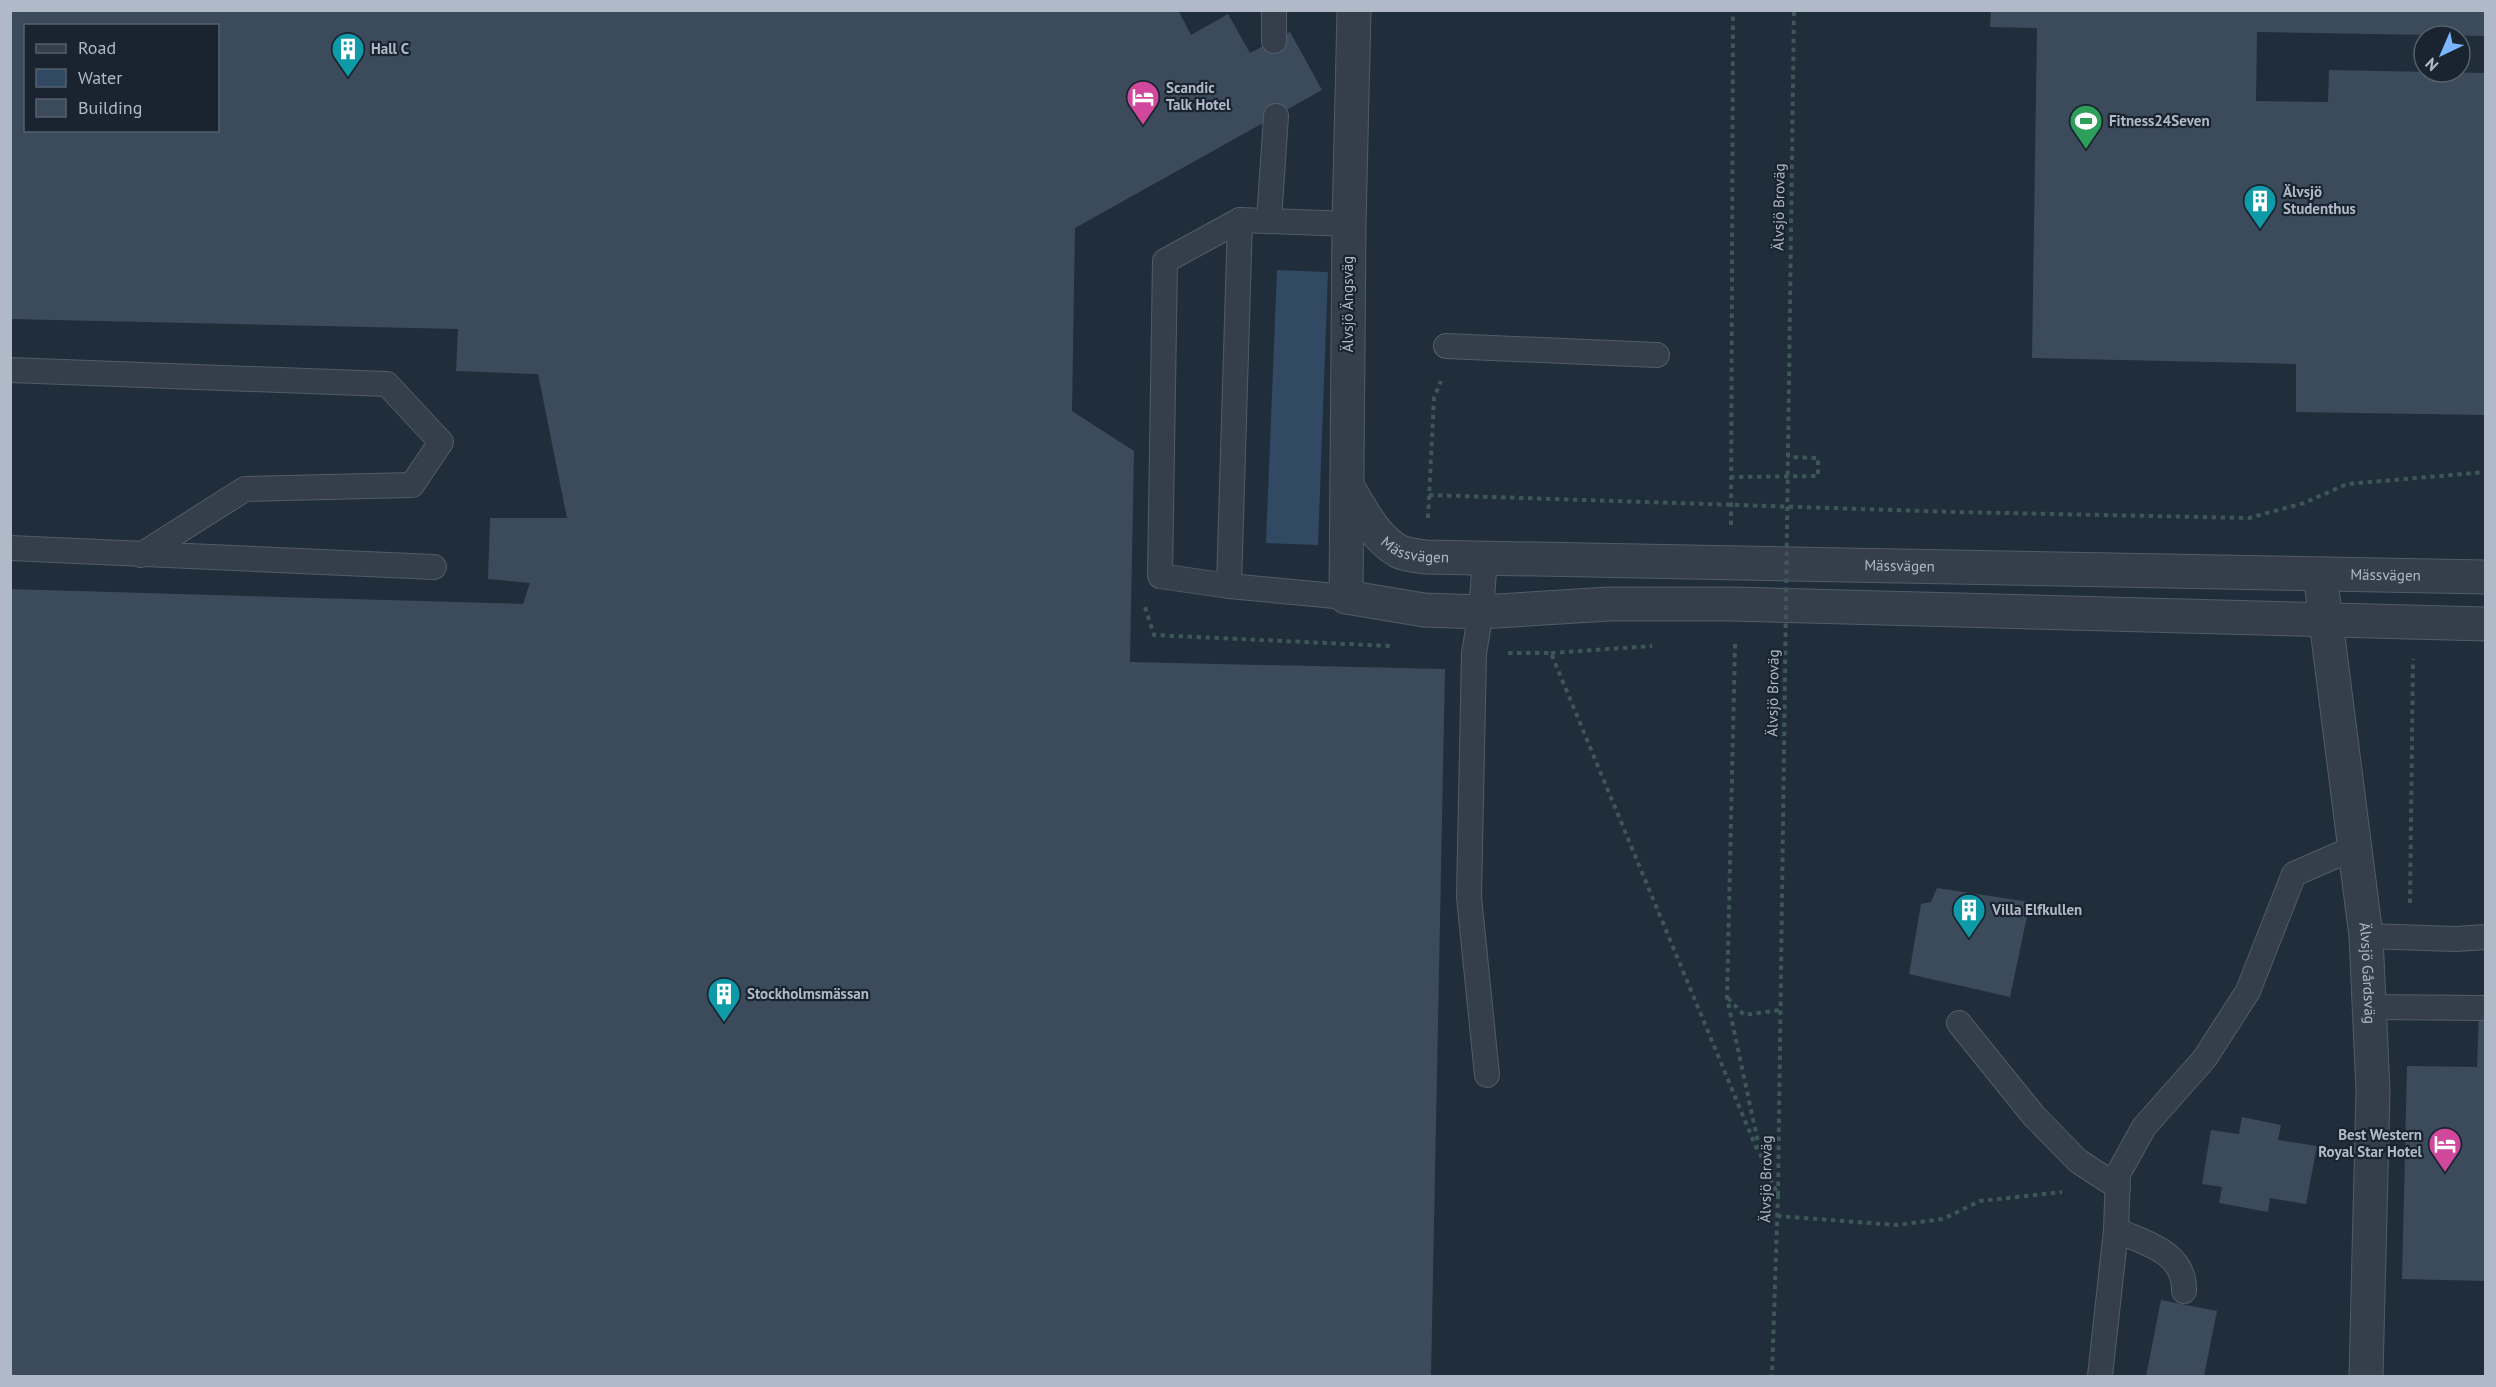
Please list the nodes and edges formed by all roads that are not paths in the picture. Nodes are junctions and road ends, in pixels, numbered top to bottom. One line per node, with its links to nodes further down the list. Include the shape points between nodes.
1 (1274, 10): 3 (lane)
2 (1354, 10): 7 (street, Älvsjö Ängsväg)
3 (1274, 41)
4 (1276, 116): 6 (lane)
5 (1240, 220): 6 (lane); 18 (lane); 18 (lane, via 1165,261 1160,576)
6 (1269, 220): 7 (lane)
7 (1348, 224): 11 (street, Älvsjö Ängsväg)
8 (1446, 346): 9 (lane)
9 (1657, 355)
10 (10, 370): 13 (lane, via 387,384 441,442 412,485 245,489)
11 (1347, 486): 14 (street, Mässvägen, via 1366,518 1400,552 1426,557); 19 (street, Älvsjö Ängsväg)
12 (10, 548): 13 (lane)
13 (141, 555): 15 (lane)
14 (1485, 558): 16 (street, Mässvägen); 20 (lane)
15 (435, 567)
16 (2320, 574): 17 (street, Mässvägen); 21 (street, Älvsjö Gårdsväg)
17 (2486, 577)
18 (1229, 586): 19 (lane)
19 (1346, 597): 20 (street, via 1424,610)
20 (1481, 612): 21 (street, via 1609,604 1732,604); 29 (lane, via 1474,652 1469,897)
21 (2326, 621): 22 (street); 23 (street, Älvsjö Gårdsväg)
22 (2486, 624)
23 (2354, 848): 24 (street, Älvsjö Gårdsväg); 30 (lane, via 2294,874 2248,991 2205,1058 2144,1127 2118,1174)
24 (2366, 936): 25 (lane); 26 (street, Älvsjö Gårdsväg)
25 (2486, 937)
26 (2369, 1007): 27 (lane); 34 (street, Älvsjö Gårdsväg, via 2373,1092)
27 (2486, 1008)
28 (1959, 1023): 30 (lane, via 2034,1116 2078,1161)
29 (1486, 1075)
30 (2118, 1186): 31 (lane)
31 (2116, 1230): 32 (lane, via 2166,1252 2184,1275); 33 (lane)
32 (2184, 1291)
33 (2100, 1377)
34 (2366, 1377)

